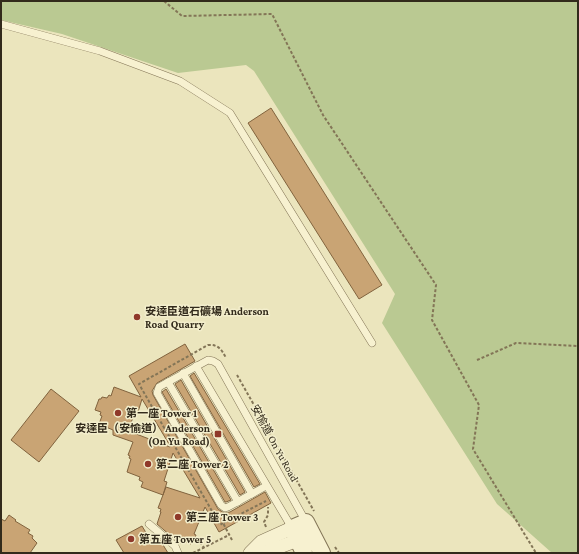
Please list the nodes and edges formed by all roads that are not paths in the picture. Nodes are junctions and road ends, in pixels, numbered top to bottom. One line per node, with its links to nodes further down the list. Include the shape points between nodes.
1 (1, 24): 2 (lane, via 100,51 180,81 230,113)
2 (372, 343)
3 (196, 366): 4 (lane); 6 (lane); 10 (lane, via 210,360 218,364)
4 (183, 373): 5 (lane); 7 (lane)
5 (168, 382): 8 (lane); 8 (lane, via 159,387 157,393 221,505 225,508)
6 (266, 486): 7 (lane); 10 (lane)
7 (252, 494): 8 (lane)
8 (238, 502)
9 (149, 524): 11 (lane, via 175,546)
10 (302, 530): 12 (street, via 277,549); 13 (street)
11 (178, 553)
12 (250, 553)
13 (322, 553)

